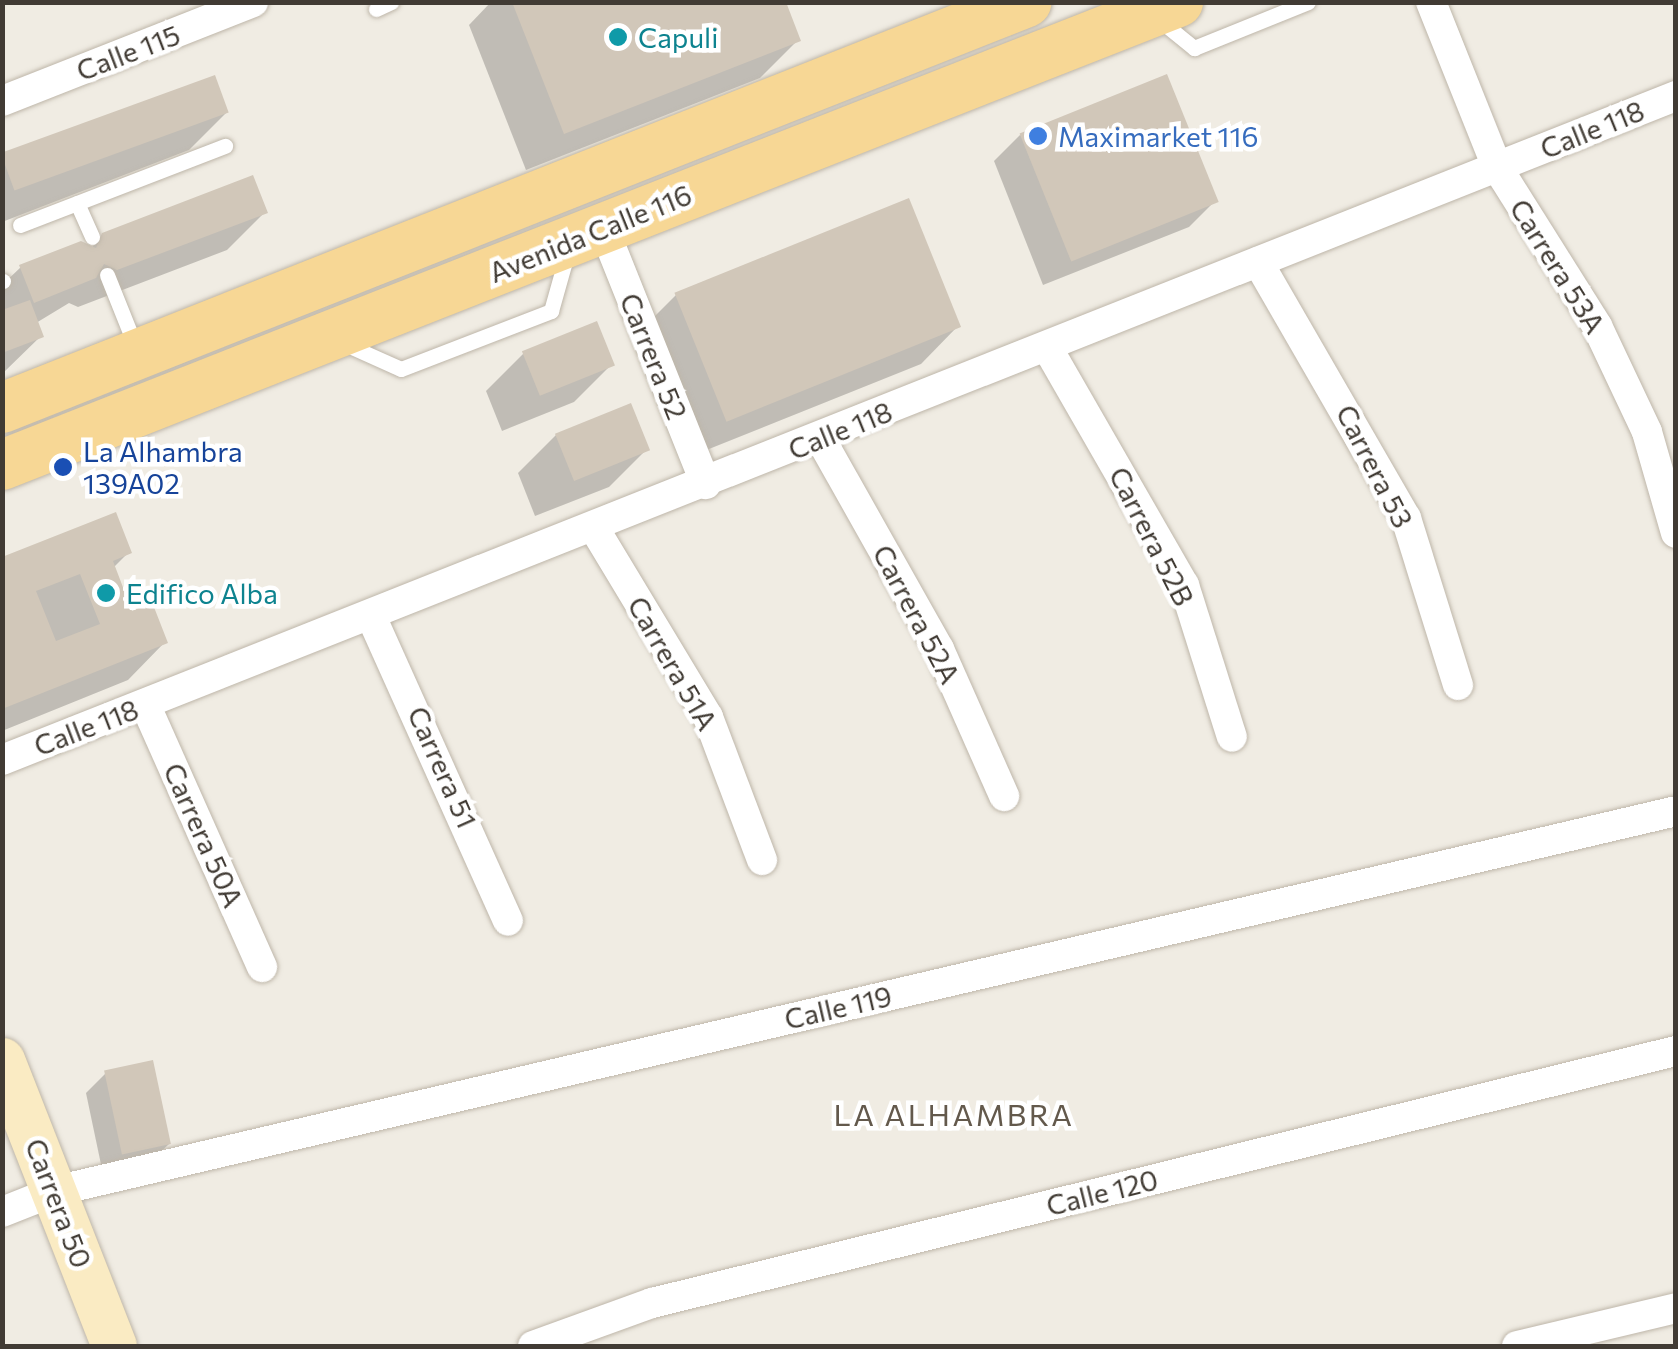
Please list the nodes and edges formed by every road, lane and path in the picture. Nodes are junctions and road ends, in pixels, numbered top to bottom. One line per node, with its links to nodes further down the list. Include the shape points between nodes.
1 (1308, 2): 5 (lane, via 1194,48)
2 (1432, 2): 10 (street, Carrera 53A)
3 (252, 3): 8 (street, Calle 115)
4 (1006, 6): 6 (street); 18 (main road, Avenida Calle 116)
5 (1164, 8): 6 (main road, Avenida Calle 116)
6 (1029, 61): 13 (main road, Avenida Calle 116)
7 (1676, 96): 10 (street, Calle 118)
8 (2, 101)
9 (225, 146): 11 (lane)
10 (1496, 167): 15 (street, Calle 118); 24 (street, Carrera 53A, via 1597,326 1648,432)
11 (77, 203): 12 (lane); 14 (lane)
12 (20, 225)
13 (587, 234): 21 (main road, Avenida Calle 116); 22 (street, Carrera 52)
14 (92, 237)
15 (1258, 262): 17 (street, Calle 118); 26 (street, Carrera 53, via 1406,518)
16 (106, 274): 18 (lane)
17 (1047, 347): 20 (street, Calle 118); 28 (street, Carrera 52B, via 1184,586)
18 (138, 354): 19 (main road, Avenida Calle 116)
19 (2, 408)
20 (820, 438): 22 (street, Calle 118); 30 (street, Carrera 52A, via 939,649)
21 (2, 465)
22 (706, 484): 23 (street, Calle 118)
23 (594, 528): 25 (street, Calle 118); 32 (street, Carrera 51A, via 708,717)
24 (1676, 533)
25 (371, 616): 27 (street, Calle 118); 33 (street, Carrera 51)
26 (1458, 685)
27 (145, 704): 29 (street, Calle 118); 34 (street, Carrera 50A)
28 (1232, 737)
29 (2, 760)
30 (1004, 796)
31 (1676, 811): 37 (street, Calle 119)
32 (762, 860)
33 (508, 921)
34 (262, 967)
35 (1676, 1051): 41 (street, Calle 120, via 652,1303)
36 (2, 1060): 37 (street, Carrera 50)
37 (55, 1191): 38 (street, Calle 119); 40 (street, Carrera 50)
38 (2, 1212)
39 (1676, 1308): 42 (street)
40 (114, 1346)
41 (533, 1346)
42 (1517, 1346)

